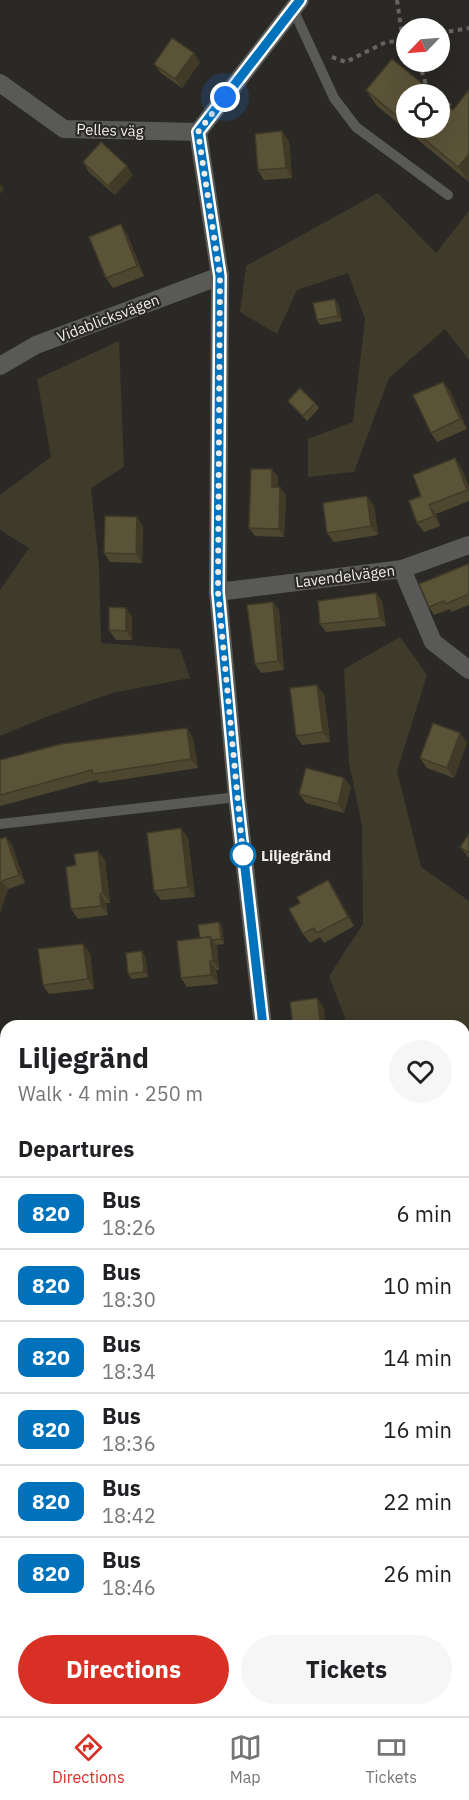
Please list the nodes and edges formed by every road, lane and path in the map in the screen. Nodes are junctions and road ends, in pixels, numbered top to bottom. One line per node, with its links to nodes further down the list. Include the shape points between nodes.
1 (397, 0): 3 (path)
2 (297, 5): 7 (lane); 11 (street)
3 (400, 18)
4 (469, 28): 5 (path)
5 (450, 31)
6 (396, 42): 7 (path, via 386,42 346,62)
7 (314, 51): 12 (lane, via 334,98 356,127)
8 (0, 83): 11 (street, Pelles väg, via 64,129)
9 (450, 106): 10 (path, via 455,110)
10 (462, 107)
11 (198, 132): 13 (street)
12 (448, 195)
13 (220, 276): 14 (street, Vidablicksvägen, via 36,345); 17 (street)
14 (0, 366)
15 (469, 545): 16 (street, Lavendelvägen)
16 (402, 569): 17 (street, Lavendelvägen); 18 (street, via 433,642)
17 (218, 592): 19 (street)
18 (469, 670)
19 (237, 798): 20 (lane); 21 (street)
20 (0, 824)
21 (262, 1020)

